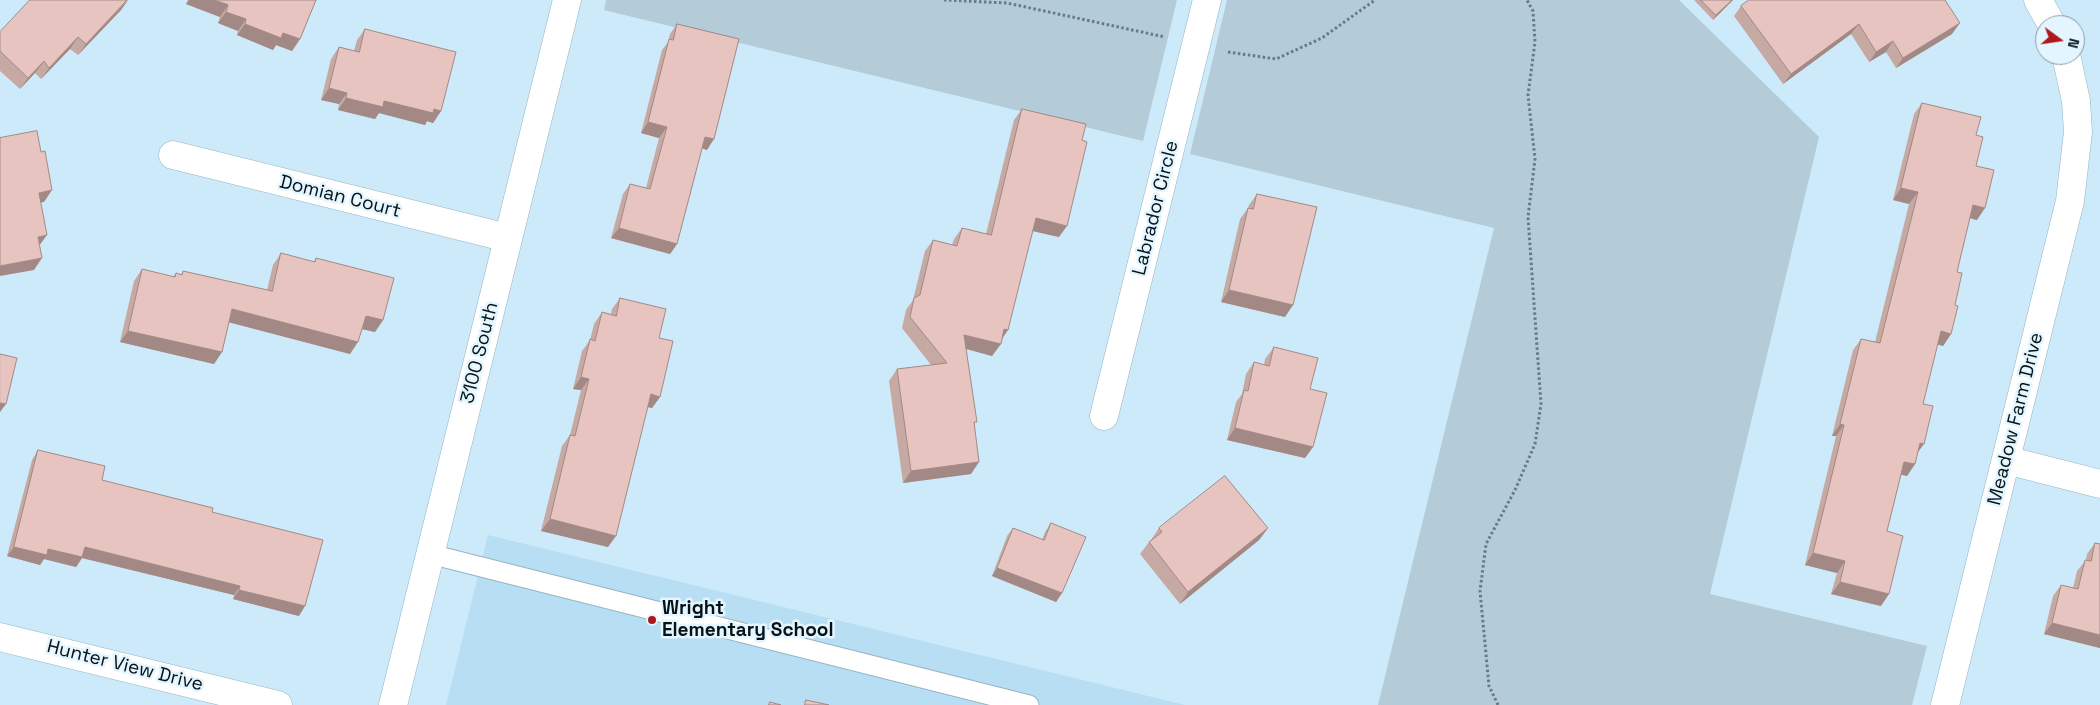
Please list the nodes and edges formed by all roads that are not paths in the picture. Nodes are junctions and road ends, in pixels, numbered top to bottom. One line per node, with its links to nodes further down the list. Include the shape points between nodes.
1 (567, 0): 8 (street, 3100 South)
2 (1207, 0): 9 (street, Labrador Circle)
3 (2038, 0): 4 (street)
4 (2046, 15)
5 (2068, 65): 6 (street, Meadow Farm Drive, via 2076,102)
6 (2089, 132): 10 (street, Meadow Farm Drive)
7 (173, 156): 8 (street, Domian Court)
8 (508, 238): 12 (street, 3100 South)
9 (1104, 416)
10 (2006, 460): 11 (street); 17 (street, Meadow Farm Drive)
11 (2100, 484)
12 (430, 554): 15 (street, 3100 South); 16 (lane)
13 (0, 637): 14 (street, Hunter View Drive)
14 (278, 705)
15 (392, 705)
16 (1029, 705)
17 (1945, 705)

